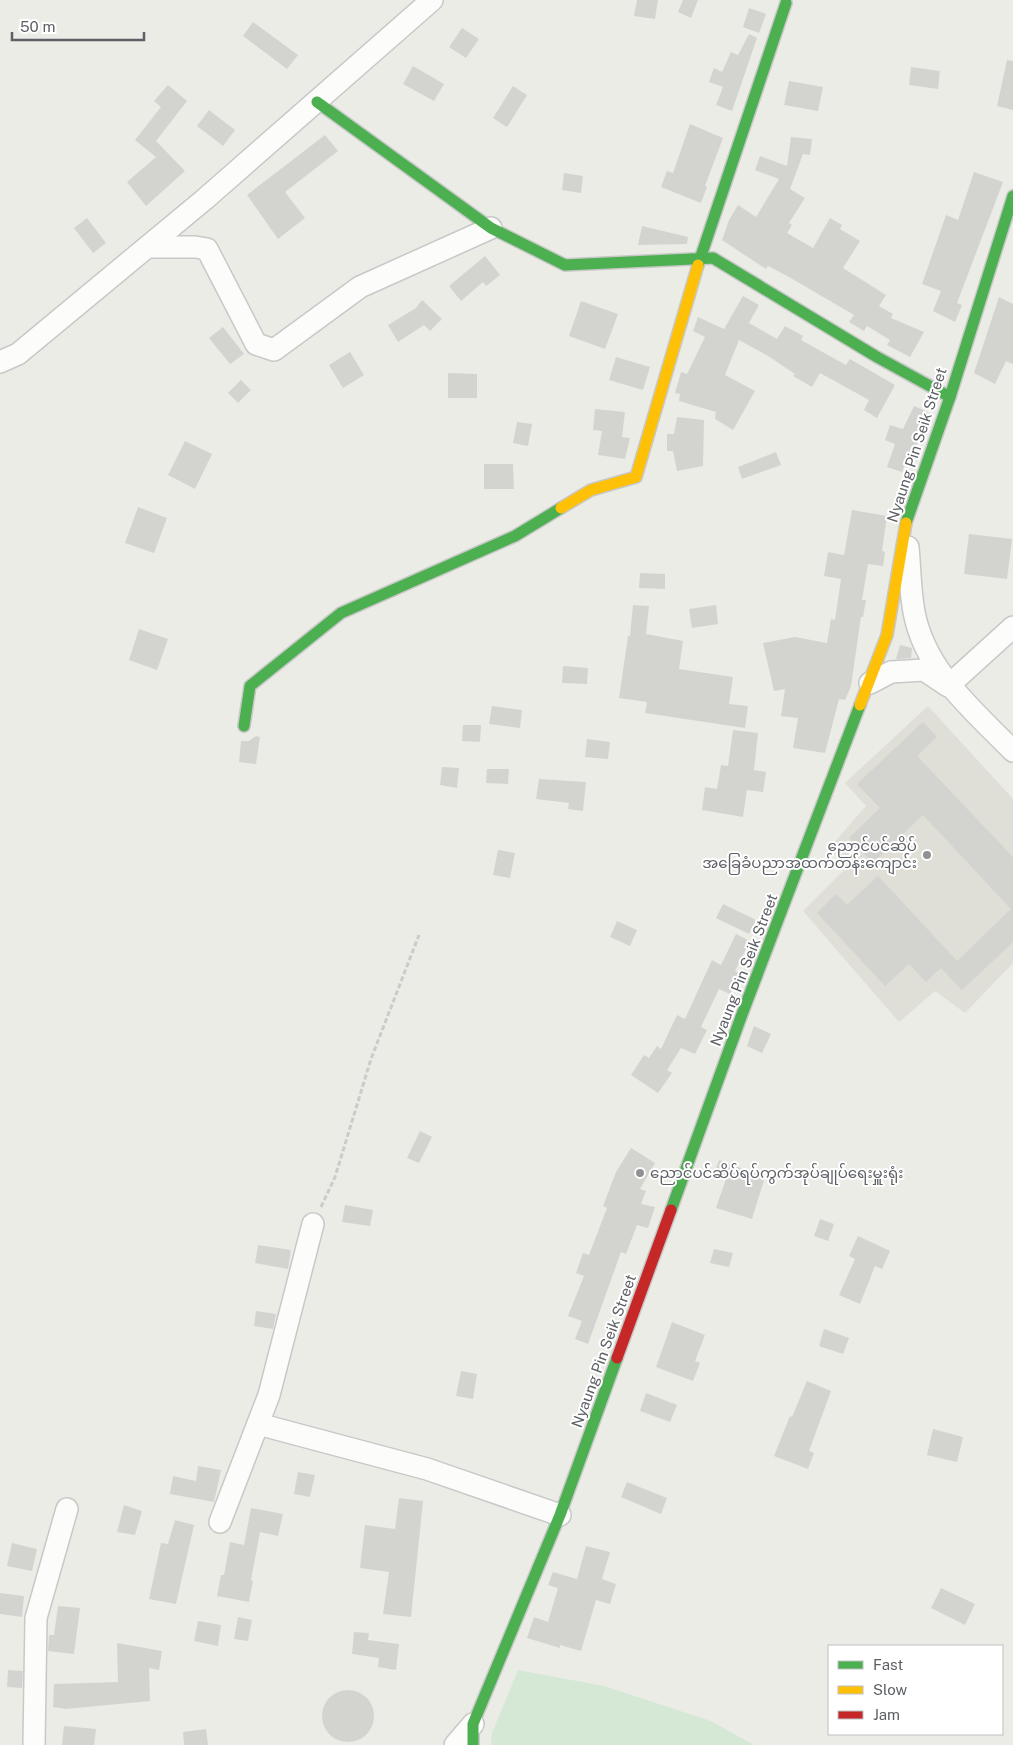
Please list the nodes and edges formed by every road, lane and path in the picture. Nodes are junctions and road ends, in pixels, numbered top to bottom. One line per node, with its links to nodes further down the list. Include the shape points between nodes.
1 (432, 0): 3 (street)
2 (786, 3): 7 (street)
3 (317, 102): 5 (street); 6 (street)
4 (1013, 196): 9 (street, Nyaung Pin Seik Street)
5 (491, 228): 6 (street, via 360,287 274,350 256,344 207,249); 7 (street, via 565,265)
6 (148, 247): 8 (street, via 18,354)
7 (698, 259): 9 (street, via 713,258); 14 (street, via 658,389 636,477 591,490 515,536 341,613 250,686)
8 (0, 362)
9 (950, 397): 10 (street, Nyaung Pin Seik Street)
10 (906, 522): 12 (street, Nyaung Pin Seik Street, via 887,635); 13 (street, via 914,613 924,647)
11 (1013, 627): 13 (street)
12 (870, 683): 13 (street, via 891,672 924,670); 20 (street, Nyaung Pin Seik Street, via 741,1017)
13 (948, 686): 15 (street)
14 (244, 726)
15 (1013, 751)
16 (419, 935): 17 (path, via 370,1059 335,1177)
17 (313, 1224): 18 (street, via 269,1395)
18 (258, 1424): 20 (street, via 427,1469); 21 (street)
19 (67, 1509): 23 (street, via 36,1618)
20 (560, 1515): 22 (street, Nyaung Pin Seik Street)
21 (220, 1522)
22 (473, 1724): 24 (street); 25 (street, Nyaung Pin Seik Street)
23 (34, 1745)
24 (455, 1745)
25 (473, 1745)

